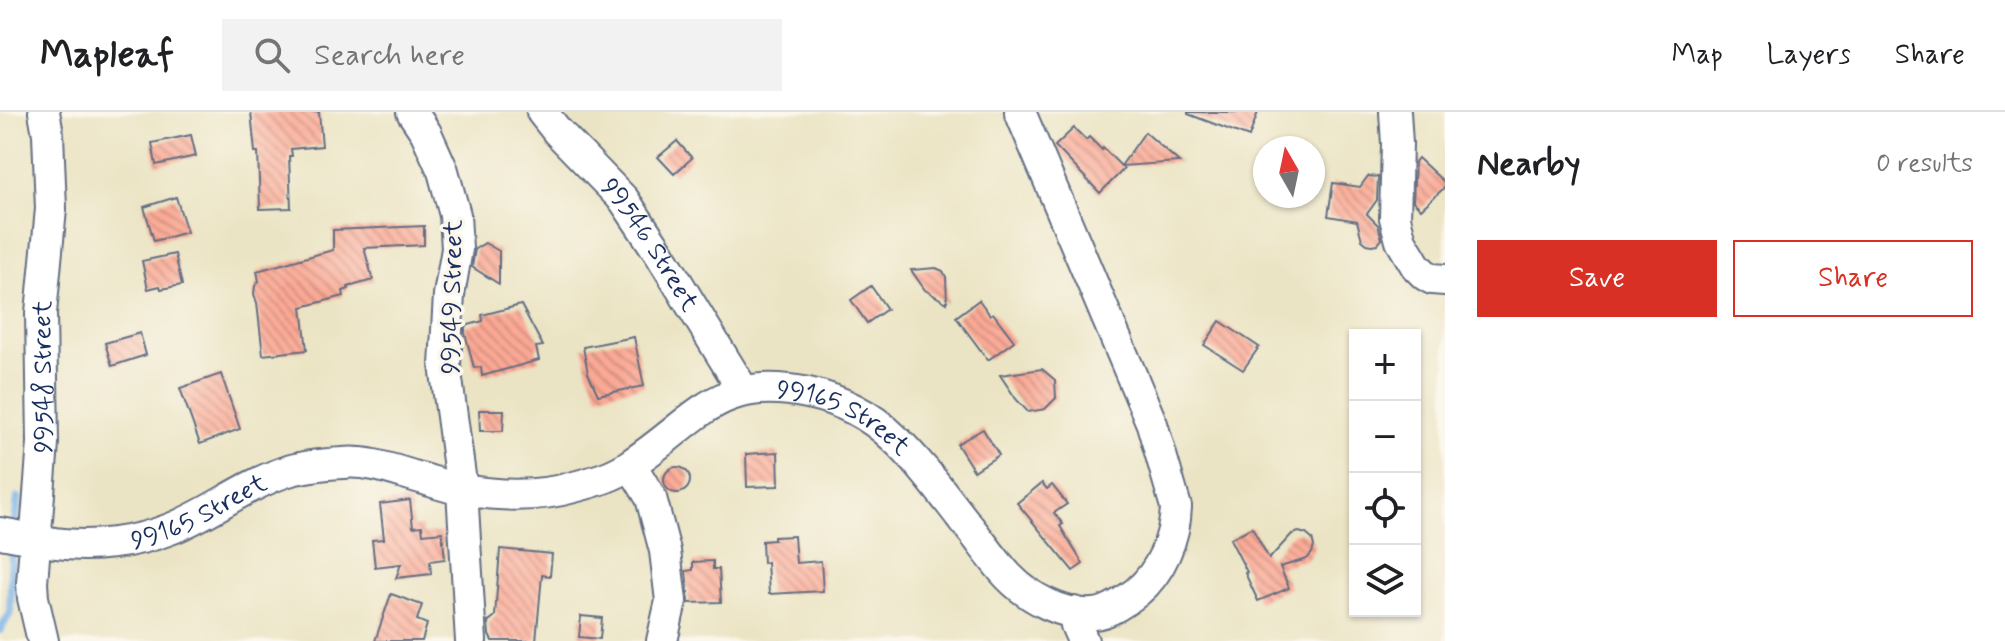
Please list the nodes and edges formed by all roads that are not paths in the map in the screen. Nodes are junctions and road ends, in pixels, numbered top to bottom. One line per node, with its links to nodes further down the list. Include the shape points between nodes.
1 (44, 112): 11 (street, 99548 Street, via 51,209 41,313 43,443)
2 (412, 112): 9 (street, 99549 Street, via 443,171 455,215 457,249 445,365)
3 (542, 112): 7 (street, 99546 Street, via 624,200)
4 (1020, 112): 12 (street, 99165 Street, via 1152,424 1176,507 1165,554 1146,584)
5 (1395, 112): 6 (street, via 1395,218 1401,241 1425,275)
6 (1445, 280)
7 (743, 390): 8 (street, 99165 Street, via 707,406); 12 (street, 99165 Street, via 779,388 811,394 861,413 915,460 1009,577)
8 (631, 465): 9 (street, 99165 Street, via 541,493); 15 (street, via 651,498 665,551 671,601)
9 (462, 490): 11 (street, 99165 Street, via 371,464 310,466 283,472 172,529 142,538 84,544); 14 (street)
10 (0, 533): 11 (street, 99165 Street)
11 (35, 539): 13 (street, 99548 Street, via 33,598)
12 (1078, 627)
13 (43, 641)
14 (471, 641)
15 (662, 641)

